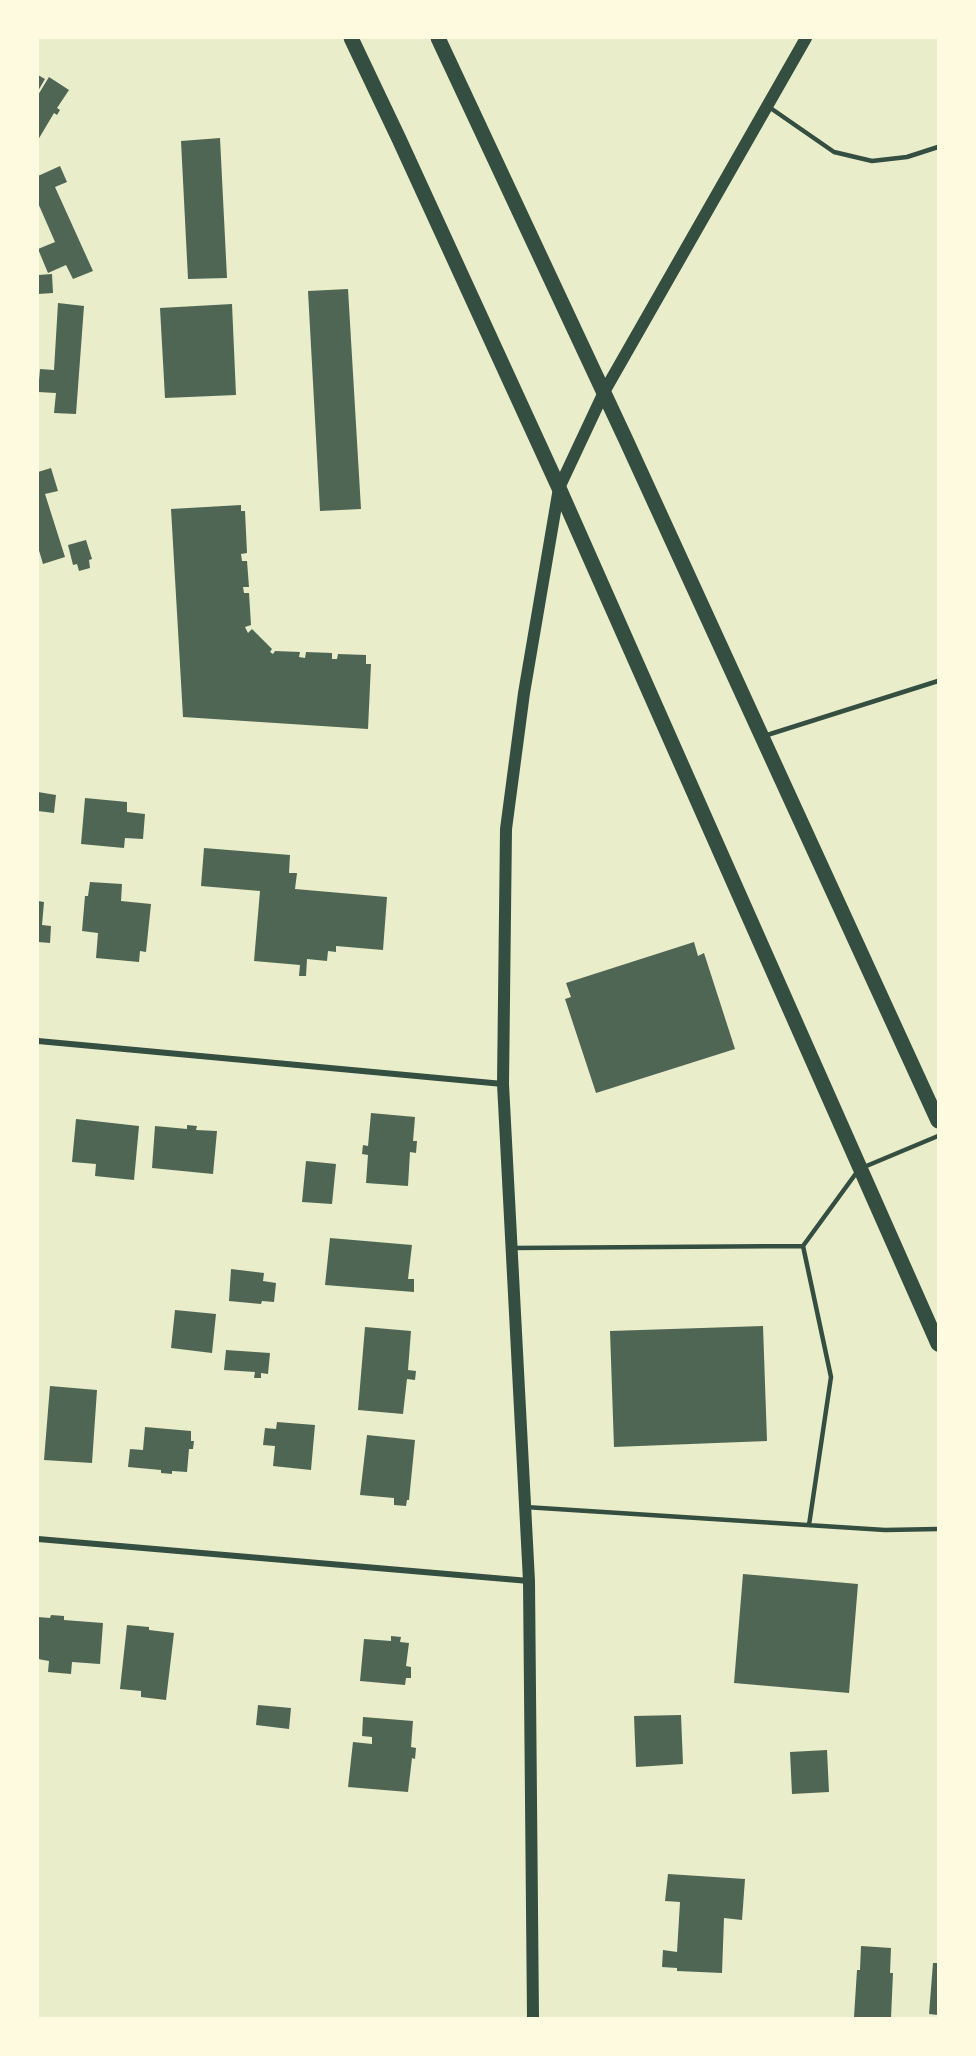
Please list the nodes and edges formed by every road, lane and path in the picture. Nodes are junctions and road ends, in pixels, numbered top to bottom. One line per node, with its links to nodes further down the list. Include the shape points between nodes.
1 (351, 38): 7 (main road)
2 (438, 38): 6 (main road)
3 (806, 38): 4 (main road)
4 (767, 106): 5 (lane, via 834,152 872,161 907,157); 6 (main road)
5 (939, 147)
6 (604, 392): 7 (main road); 9 (main road)
7 (559, 488): 11 (main road, via 524,693 506,829); 14 (main road)
8 (939, 681): 9 (lane)
9 (761, 737): 12 (main road)
10 (38, 1041): 11 (street)
11 (502, 1084): 16 (main road)
12 (939, 1120)
13 (939, 1136): 14 (lane)
14 (860, 1169): 15 (lane); 17 (main road)
15 (803, 1246): 16 (lane); 19 (lane, via 831,1377)
16 (511, 1248): 18 (main road)
17 (939, 1344)
18 (525, 1508): 19 (lane); 22 (main road)
19 (809, 1526): 20 (lane)
20 (939, 1529)
21 (38, 1539): 22 (street)
22 (529, 1581): 23 (main road)
23 (533, 2019)

